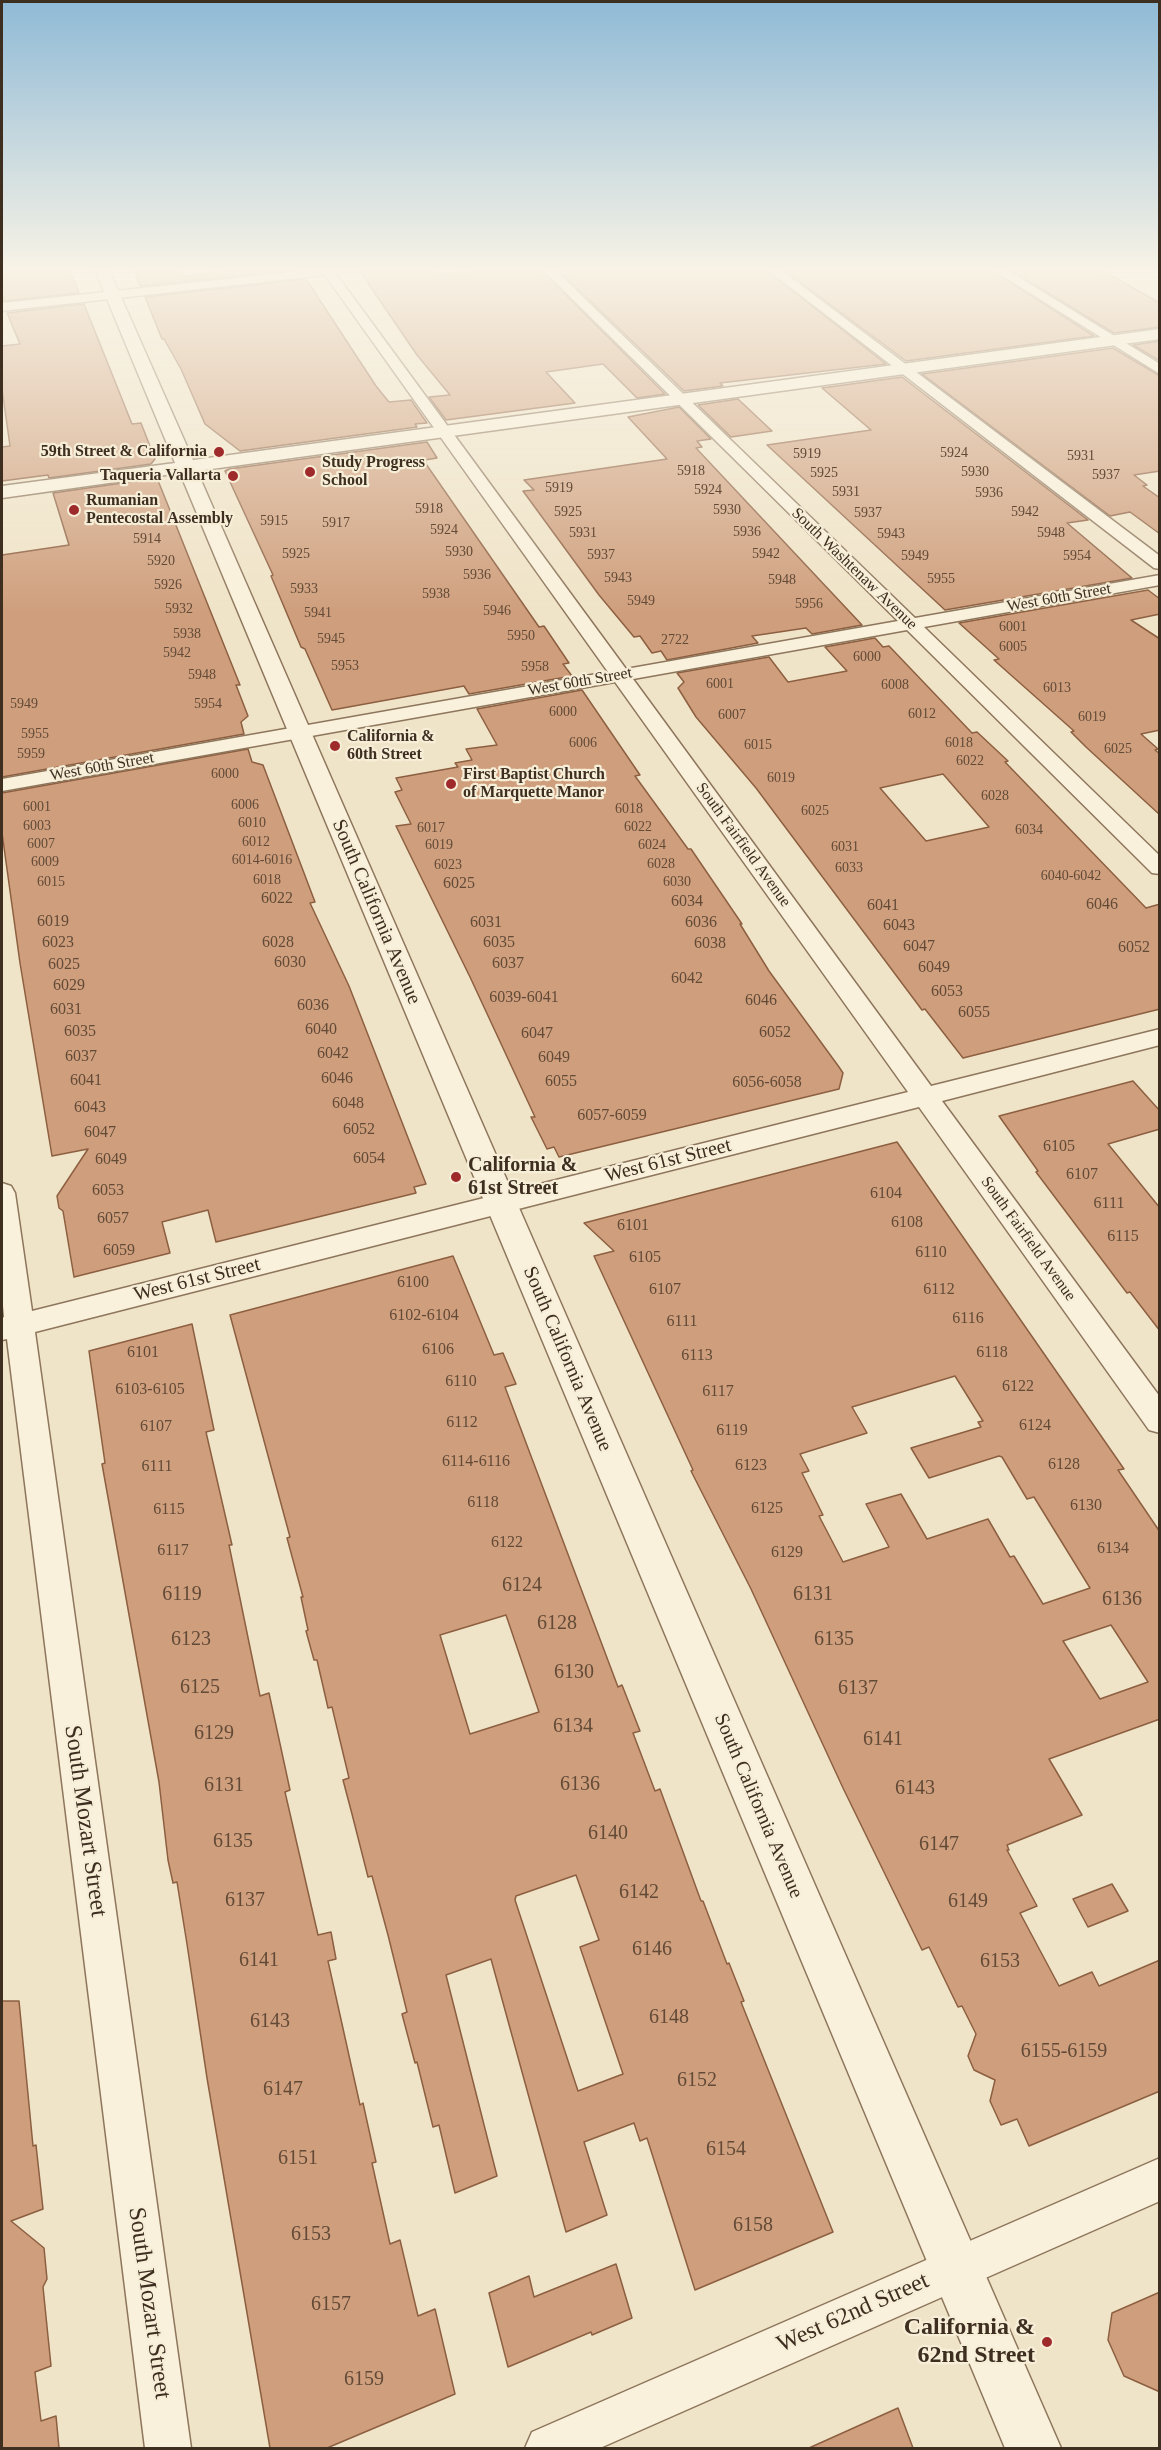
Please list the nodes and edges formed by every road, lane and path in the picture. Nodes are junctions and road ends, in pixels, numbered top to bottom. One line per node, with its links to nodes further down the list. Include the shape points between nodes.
1 (151, 384): 8 (street, South California Avenue)
2 (411, 384): 7 (street, South Fairfield Avenue)
3 (666, 384): 6 (street, South Washtenaw Avenue)
4 (790, 384): 6 (street)
5 (924, 384): 10 (street)
6 (681, 399): 7 (street); 12 (street, South Washtenaw Avenue)
7 (444, 432): 8 (street); 13 (street, South Fairfield Avenue)
8 (186, 467): 9 (street); 14 (street, South California Avenue)
9 (2, 492)
10 (1160, 564)
11 (1160, 580): 12 (street, West 60th Street)
12 (911, 624): 13 (street, West 60th Street); 16 (street, South Washtenaw Avenue)
13 (621, 675): 14 (street, West 60th Street); 18 (street, South Fairfield Avenue)
14 (299, 732): 15 (street, West 60th Street); 20 (street, South California Avenue)
15 (2, 785)
16 (1160, 868)
17 (1160, 1037): 18 (street, West 61st Street)
18 (925, 1096): 20 (street, West 61st Street); 22 (street, South Fairfield Avenue)
19 (2, 1193): 21 (street, South Mozart Street)
20 (501, 1203): 21 (street, West 61st Street); 24 (street, South California Avenue)
21 (10, 1327): 25 (street, South Mozart Street)
22 (1160, 1421)
23 (1160, 2179): 24 (street, West 62nd Street)
24 (955, 2267): 26 (street, West 62nd Street); 27 (street, South California Avenue)
25 (168, 2448)
26 (548, 2448)
27 (1033, 2448)

